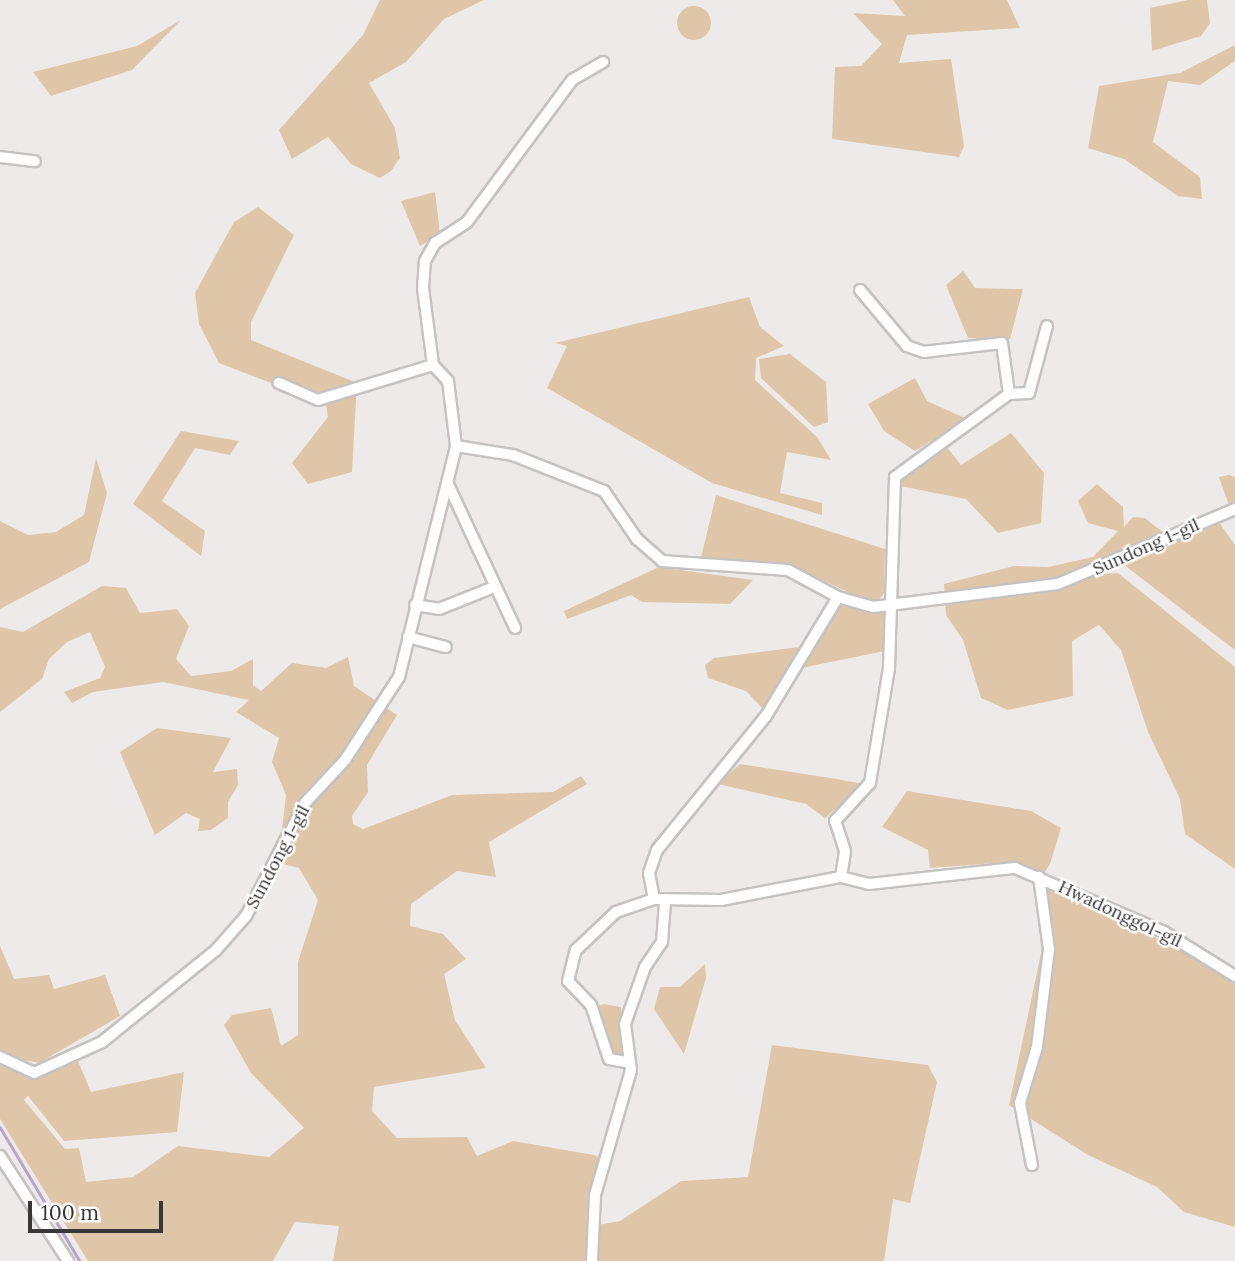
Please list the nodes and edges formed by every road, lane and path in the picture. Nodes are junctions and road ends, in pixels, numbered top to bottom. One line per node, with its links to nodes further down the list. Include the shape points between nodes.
1 (603, 62): 6 (street, via 572,80 467,222 435,243 425,261 423,288)
2 (0, 158): 3 (street)
3 (34, 161)
4 (860, 290): 8 (street, via 907,346 924,352 1002,343)
5 (1047, 326): 8 (street, via 1029,393)
6 (433, 365): 7 (street, via 318,400); 9 (street, Sundong 1-gil, via 448,381)
7 (279, 383)
8 (1009, 394): 15 (street, via 895,477)
9 (456, 446): 10 (street, Sundong 1-gil); 13 (street, Sundong 1-gil, via 513,455 604,491 637,539 662,561 788,570)
10 (446, 481): 12 (street); 14 (street, Sundong 1-gil)
11 (1235, 509): 15 (street, Sundong 1-gil, via 1058,584)
12 (494, 587): 14 (street, via 439,608); 16 (street)
13 (838, 597): 15 (street, Sundong 1-gil); 21 (street, via 766,716 657,850 649,873)
14 (415, 605): 17 (street, Sundong 1-gil)
15 (890, 605): 19 (street, via 892,644 870,783 835,821 845,851)
16 (515, 628)
17 (408, 637): 18 (street); 23 (street, Sundong 1-gil, via 400,677 345,760 305,803 246,916 216,950 102,1042 34,1073)
18 (446, 647)
19 (841, 877): 20 (street, Hwadonggol-gil, via 869,884 1015,867); 21 (street, via 721,900)
20 (1039, 877): 22 (street, Hwadonggol-gil, via 1164,932); 26 (street, Hwadonggol-gil, via 1049,949 1037,1047 1020,1103)
21 (660, 901): 24 (street, via 662,942 631,999); 24 (street, via 616,912 593,927 570,963 568,981 591,1005 609,1059)
22 (1235, 976)
23 (0, 1057)
24 (626, 1062): 28 (street, via 631,1070 595,1195)
25 (0, 1156): 27 (street)
26 (1032, 1165)
27 (68, 1261)
28 (592, 1261)

